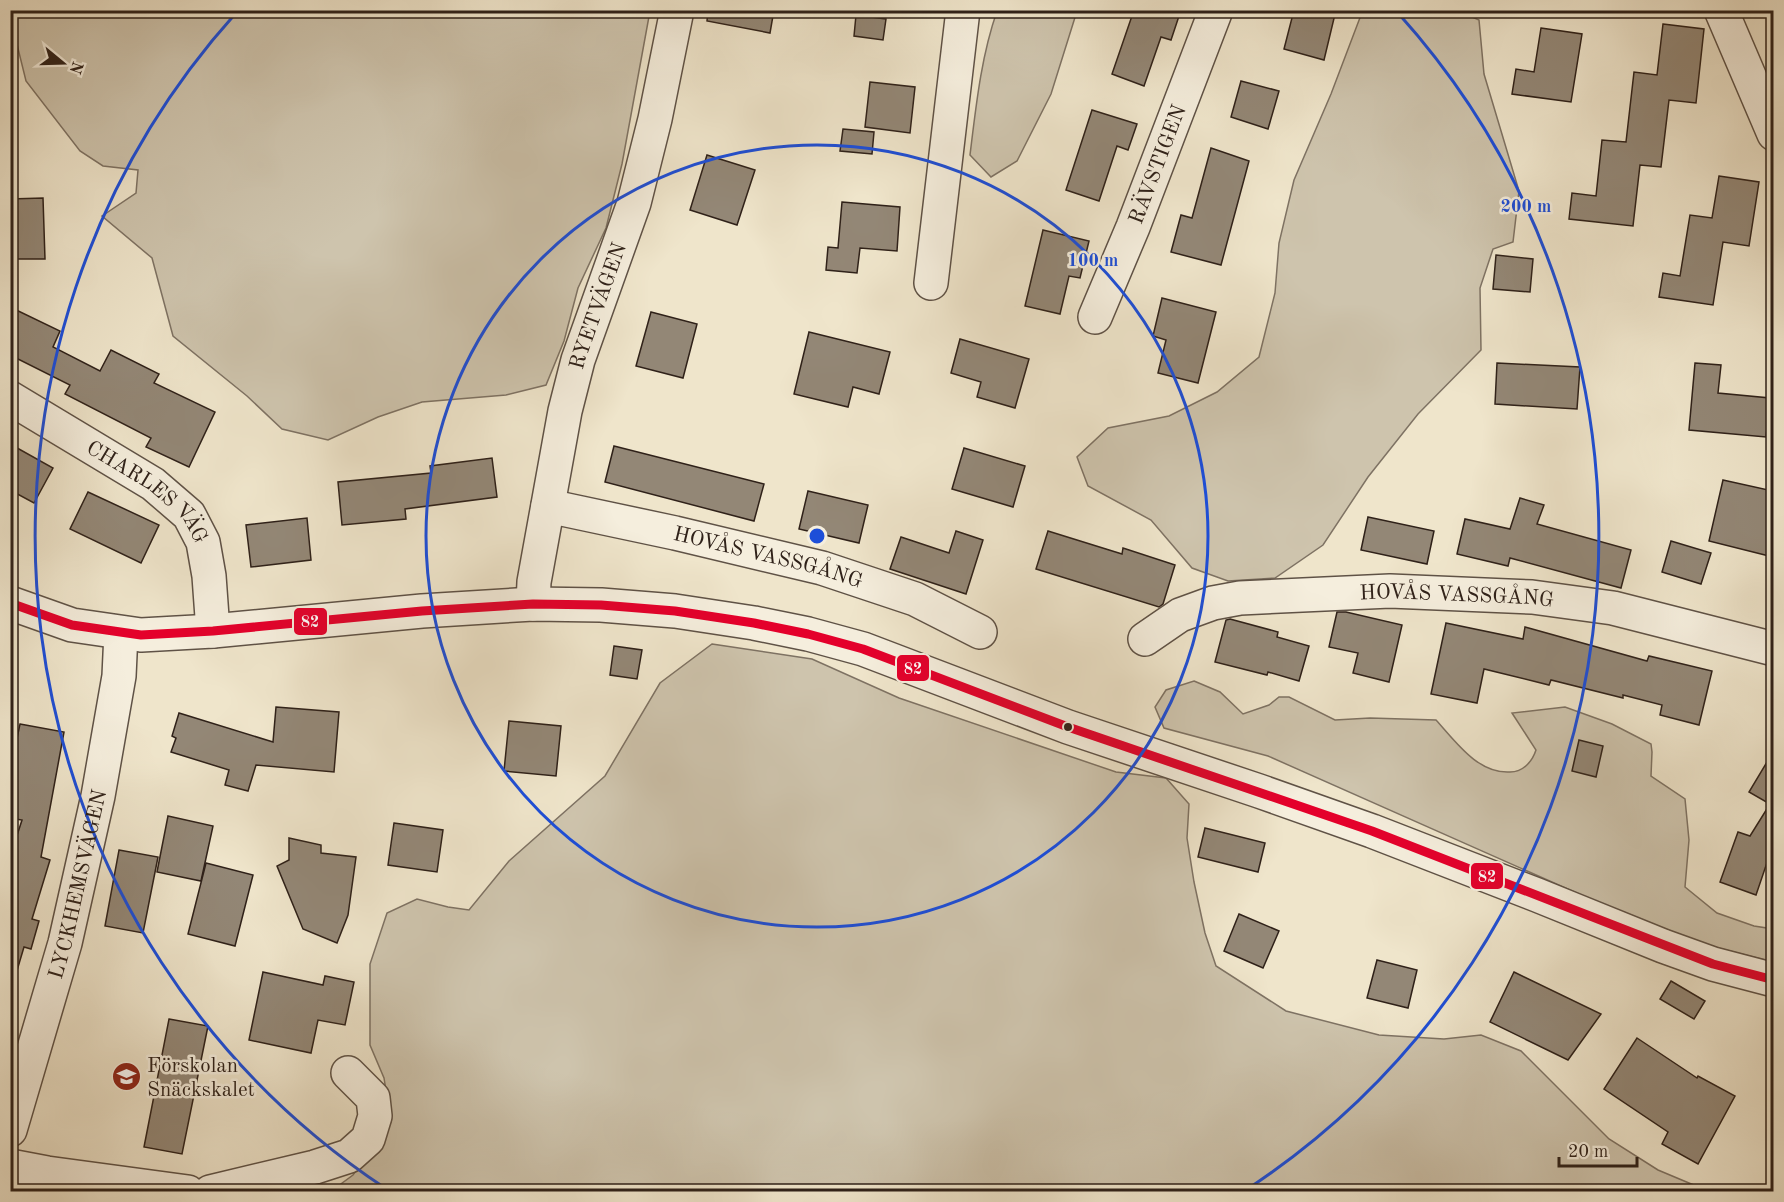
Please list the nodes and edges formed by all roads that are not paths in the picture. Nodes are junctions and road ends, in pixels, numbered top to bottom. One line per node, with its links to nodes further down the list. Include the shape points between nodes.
1 (677, 10): 9 (street, RYETVÄGEN, via 634,203 578,360)
2 (963, 10): 6 (street)
3 (1215, 10): 7 (street, RÄVSTIGEN)
4 (1721, 10): 5 (street)
5 (1773, 134)
6 (931, 283)
7 (1095, 317)
8 (10, 398): 12 (street, CHARLES VÄG, via 153,484 189,515 203,542)
9 (548, 506): 11 (street, RYETVÄGEN); 13 (street, HOVÅS VASSGÅNG, via 822,568 915,599)
10 (10, 603): 14 (street, via 72,625)
11 (533, 604): 12 (street); 17 (street, via 675,611 754,623 863,649 1068,727 1372,831 1663,946)
12 (213, 631): 14 (street)
13 (980, 632)
14 (121, 633): 19 (street, LYCKHEMSVÄGEN, via 119,676 99,796 65,943)
15 (1145, 639): 16 (street, HOVÅS VASSGÅNG, via 1180,615 1213,603 1240,598 1390,591 1532,597 1613,608)
16 (1773, 649)
17 (1773, 980)
18 (348, 1072): 22 (street, via 373,1098 375,1116 368,1139 349,1156)
19 (13, 1111)
20 (10, 1166): 21 (street)
21 (188, 1191)
22 (210, 1191)

